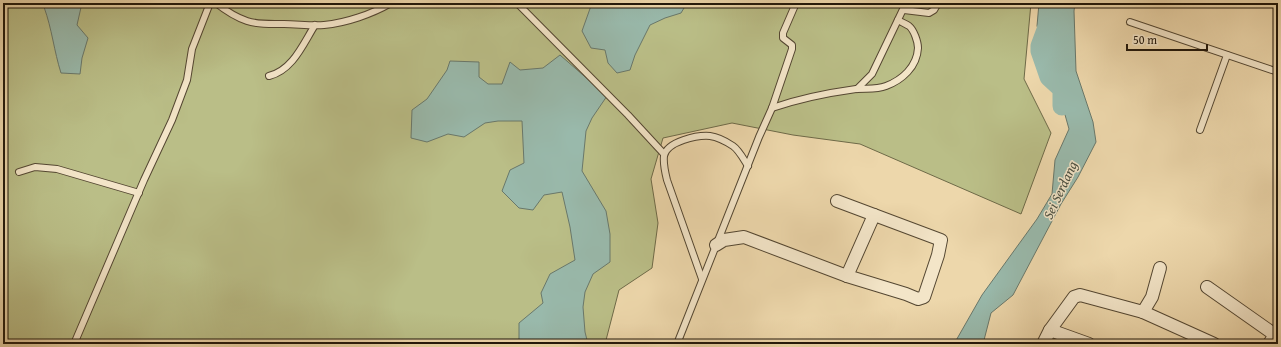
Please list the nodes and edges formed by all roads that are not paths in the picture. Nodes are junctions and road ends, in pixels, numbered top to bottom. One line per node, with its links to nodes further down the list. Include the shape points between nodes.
1 (210, 3): 21 (lane, via 192,49 187,80)
2 (216, 3): 11 (lane, via 232,15 249,22)
3 (391, 3): 11 (lane, via 347,20)
4 (517, 3): 18 (lane)
5 (796, 3): 16 (lane, via 782,33 783,38 792,45 792,49)
6 (906, 3): 8 (lane)
7 (938, 3): 8 (lane, via 932,12 928,13)
8 (904, 10): 9 (lane)
9 (898, 20): 15 (lane, via 872,74); 15 (lane, via 910,26 918,47 911,68 904,77 886,87)
10 (1130, 22): 12 (lane)
11 (315, 25): 14 (lane, via 288,66 282,72)
12 (1227, 55): 13 (lane); 17 (lane)
13 (1278, 72)
14 (270, 76)
15 (857, 89): 16 (lane, via 792,101)
16 (772, 108): 19 (lane)
17 (1200, 130)
18 (664, 154): 19 (lane, via 678,142 710,136 735,147); 27 (lane, via 667,180)
19 (748, 166): 24 (lane)
20 (19, 172): 21 (lane, via 35,167 57,169)
21 (139, 193): 32 (lane)
22 (837, 201): 23 (street)
23 (874, 215): 26 (street); 26 (street, via 941,240 925,295 918,299)
24 (716, 244): 26 (street, via 744,237); 27 (lane)
25 (1160, 268): 29 (street, via 1152,297)
26 (847, 276)
27 (702, 279): 33 (lane)
28 (1207, 287): 31 (street, via 1271,332)
29 (1143, 312): 30 (street, via 1083,295 1077,296); 36 (street)
30 (1050, 330): 34 (street); 35 (street)
31 (1277, 332): 37 (street)
32 (74, 344)
33 (677, 344)
34 (1043, 344)
35 (1089, 344)
36 (1214, 344)
37 (1269, 344)

